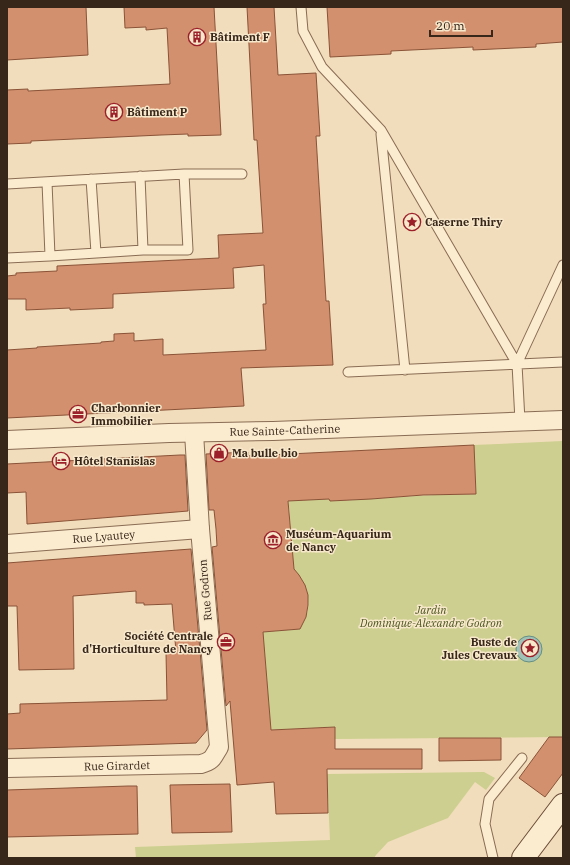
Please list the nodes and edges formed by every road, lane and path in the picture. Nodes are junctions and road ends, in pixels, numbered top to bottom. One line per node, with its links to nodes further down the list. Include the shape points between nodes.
1 (300, 7): 2 (lane, via 303,31 322,67)
2 (381, 130): 15 (lane); 16 (lane)
3 (184, 174): 4 (lane); 5 (lane); 9 (lane, via 188,250)
4 (242, 174)
5 (140, 176): 6 (lane); 9 (lane)
6 (91, 179): 7 (lane); 10 (lane)
7 (47, 182): 8 (lane); 11 (lane)
8 (7, 184)
9 (142, 250): 10 (lane)
10 (96, 253): 11 (lane)
11 (50, 256): 12 (lane)
12 (7, 258)
13 (563, 265): 15 (lane)
14 (563, 362): 15 (lane)
15 (517, 364): 16 (lane); 19 (lane)
16 (405, 370): 17 (lane)
17 (348, 372)
18 (563, 420): 19 (street, Rue Sainte-Catherine)
19 (520, 422): 20 (street, Rue Sainte-Catherine)
20 (194, 433): 21 (street, Rue Sainte-Catherine); 22 (street, Rue Godron)
21 (7, 440)
22 (200, 529): 23 (street, Rue Lyautey); 24 (street, Rue Godron)
23 (7, 544)
24 (219, 747): 26 (street, Rue Girardet, via 214,757 202,764)
25 (522, 758): 28 (lane, via 489,799 485,824)
26 (7, 768)
27 (563, 804): 29 (main road)
28 (493, 858)
29 (523, 858)

